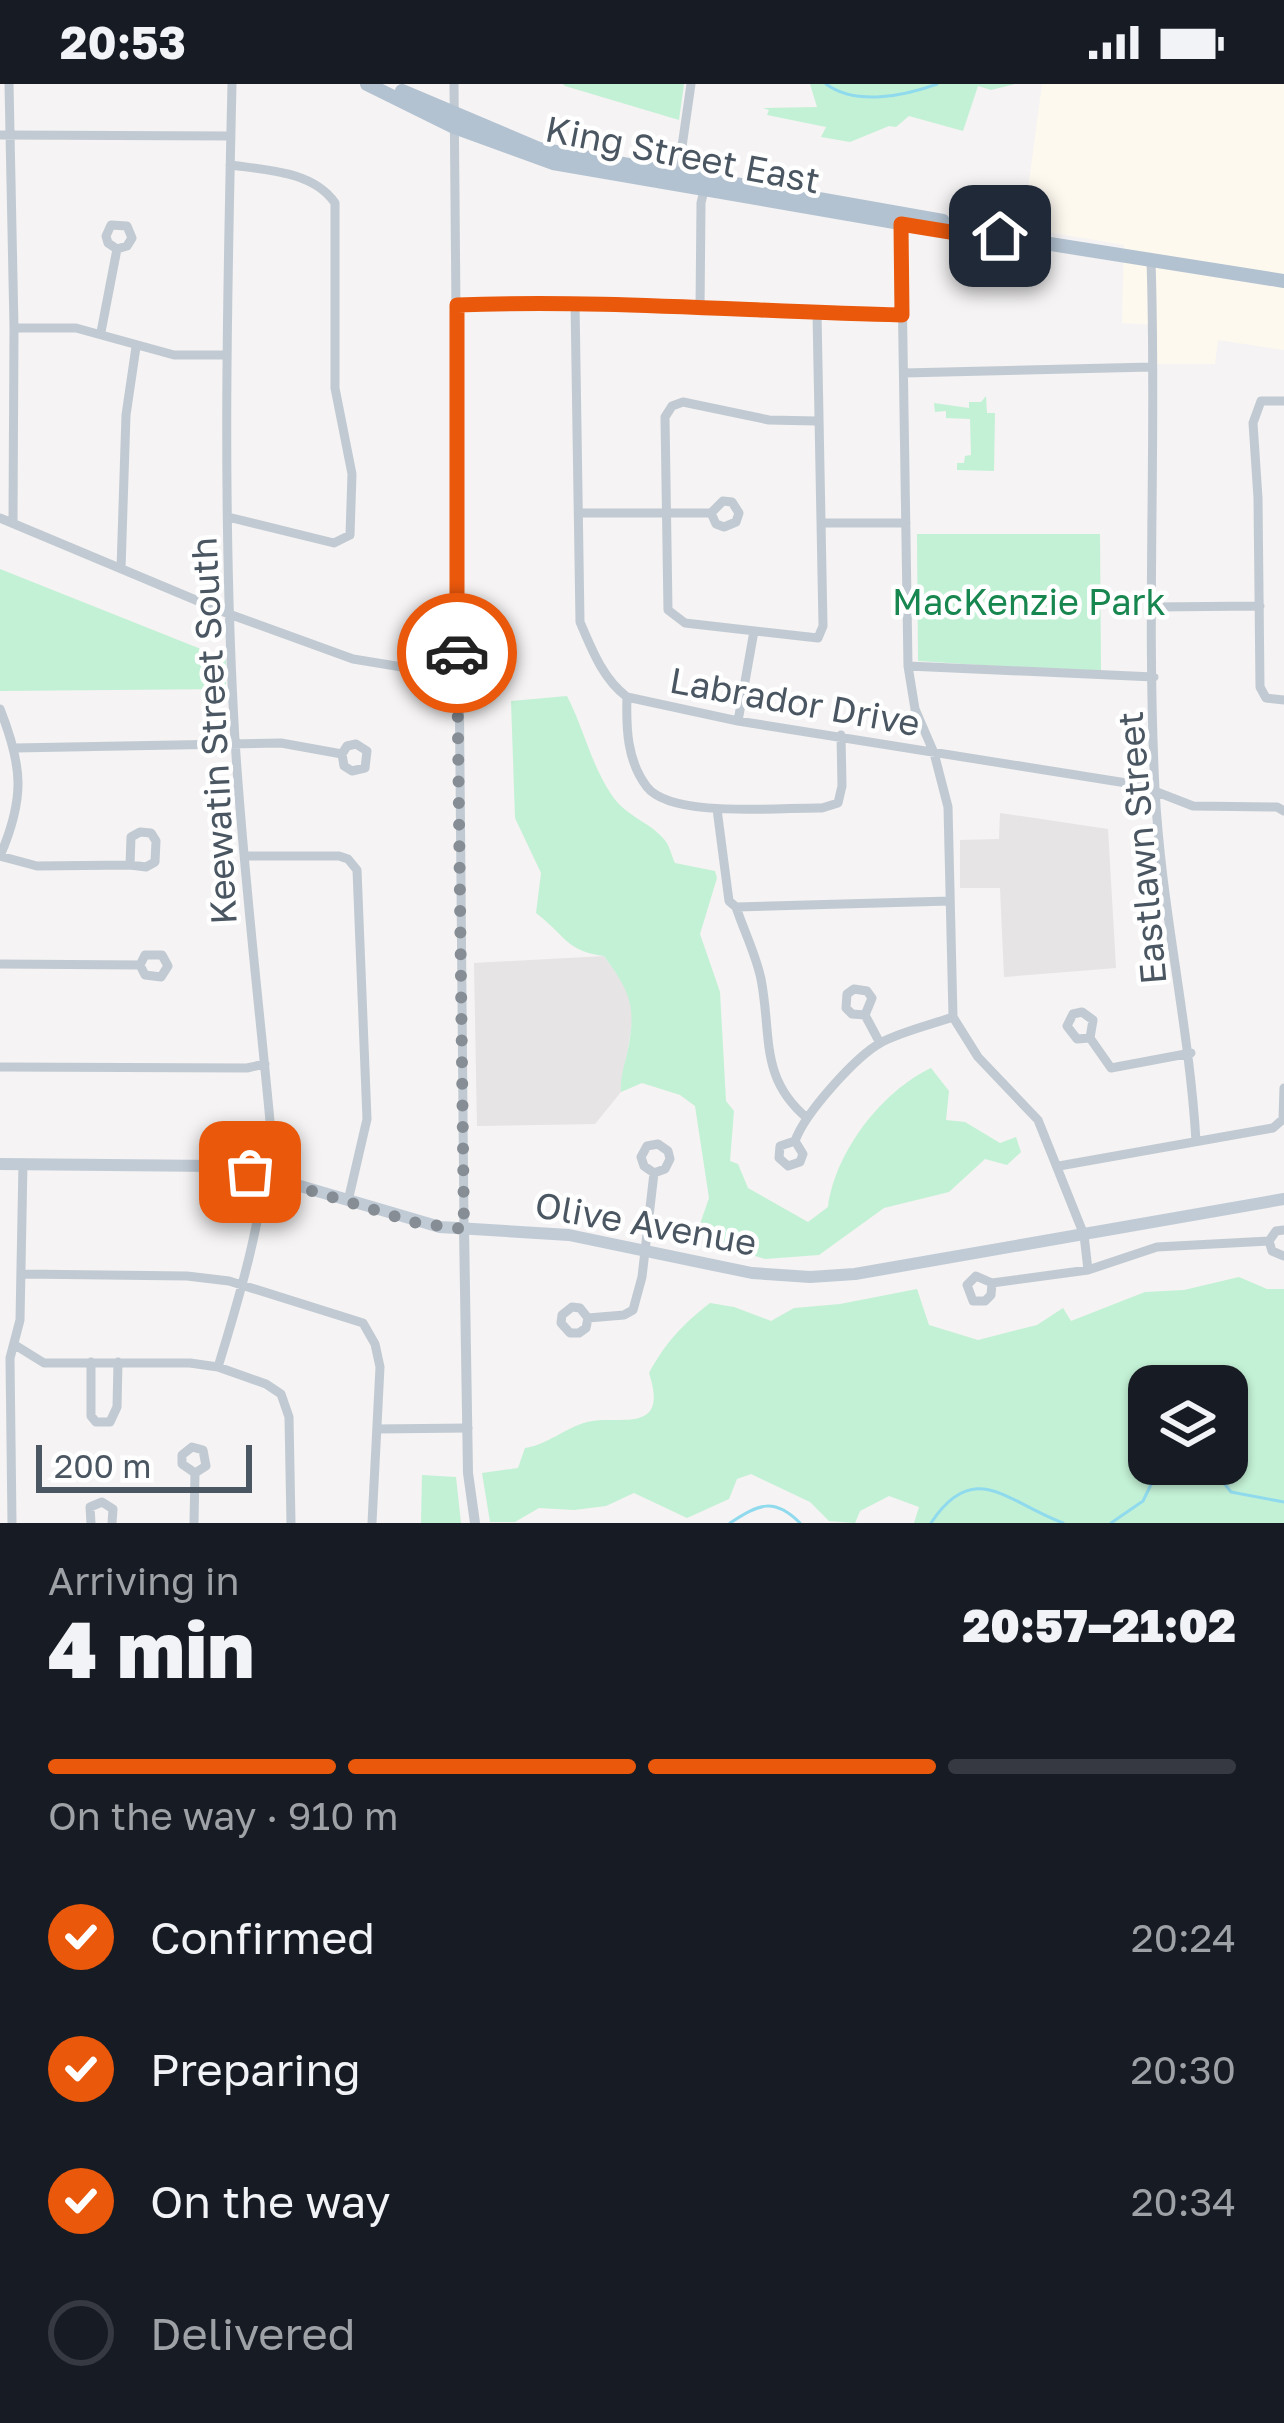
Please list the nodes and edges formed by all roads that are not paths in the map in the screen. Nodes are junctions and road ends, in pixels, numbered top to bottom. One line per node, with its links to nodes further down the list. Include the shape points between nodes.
1 (9, 84): 8 (street)
2 (232, 84): 9 (street, Keewatin Street South)
3 (368, 84): 7 (main road, King Street East)
4 (387, 84): 7 (main road, King Street East)
5 (454, 84): 7 (street)
6 (691, 84): 11 (street)
7 (454, 121): 11 (main road, King Street East); 18 (street)
8 (5, 135): 9 (street); 22 (street)
9 (231, 136): 10 (street, Keewatin Street South)
10 (230, 165): 25 (street, Keewatin Street South); 33 (street, via 324,187 335,202 334,388 352,474 350,536 334,543)
11 (677, 180): 12 (main road, King Street East)
12 (705, 185): 13 (main road, King Street East); 19 (street)
13 (901, 219): 15 (main road, King Street East); 21 (street)
14 (117, 249): 23 (street)
15 (1151, 260): 16 (main road, King Street East); 26 (street, Eastlawn Street)
16 (1284, 281)
17 (575, 302): 18 (street); 19 (street); 30 (street, Labrador Drive)
18 (457, 305): 44 (street)
19 (700, 310): 20 (street)
20 (817, 314): 21 (street); 29 (street)
21 (902, 315): 27 (street)
22 (14, 328): 23 (street); 35 (street)
23 (100, 332): 24 (street)
24 (136, 347): 25 (street); 38 (street)
25 (226, 355): 33 (street, Keewatin Street South)
26 (1152, 368): 27 (street); 40 (street, Eastlawn Street)
27 (904, 374): 37 (street)
28 (1284, 401): 39 (street, via 1256,405 1253,423)
29 (816, 421): 32 (street, via 672,406 665,417); 36 (street)
30 (580, 513): 32 (street); 46 (street, Labrador Drive, via 580,622 615,688)
31 (712, 513): 32 (street)
32 (664, 514): 42 (street, via 668,610 685,623)
33 (228, 517): 41 (street, Keewatin Street South)
34 (0, 518): 35 (street)
35 (13, 522): 38 (street)
36 (821, 523): 37 (street); 42 (street, via 818,638)
37 (907, 523): 43 (street)
38 (121, 569): 41 (street)
39 (1260, 605): 40 (street); 47 (street, via 1262,694)
40 (1154, 607): 45 (street, Eastlawn Street)
41 (229, 614): 44 (street, via 353,659); 51 (street, Keewatin Street South)
42 (754, 631): 49 (street)
43 (908, 666): 45 (street); 53 (street)
44 (457, 676): 83 (street)
45 (1154, 677): 55 (street, Eastlawn Street)
46 (628, 697): 49 (street, Labrador Drive); 56 (street, via 632,760 650,792)
47 (1284, 700)
48 (0, 709): 52 (street)
49 (738, 721): 50 (street, Labrador Drive)
50 (841, 735): 53 (street, Labrador Drive); 56 (street, via 838,802)
51 (235, 742): 52 (street); 54 (street); 59 (street, Keewatin Street South)
52 (15, 748): 58 (street, via 18,805)
53 (934, 753): 55 (street, Labrador Drive); 61 (street, via 948,807)
54 (342, 754)
55 (1155, 790): 57 (street, Labrador Drive, via 1193,806); 69 (street, Eastlawn Street)
56 (717, 809): 62 (street)
57 (1284, 811)
58 (0, 856): 60 (street, via 37,866)
59 (245, 856): 70 (street, Keewatin Street South); 82 (street, via 339,856 357,870 367,1120)
60 (130, 865)
61 (950, 901): 62 (street); 66 (street)
62 (736, 907): 73 (street, via 760,972 777,1085)
63 (0, 964): 64 (street)
64 (140, 964)
65 (866, 1015): 68 (street)
66 (953, 1016): 68 (street); 78 (street, via 978,1057 1039,1120)
67 (1090, 1038): 69 (street, via 1111,1068)
68 (880, 1043): 73 (street)
69 (1191, 1053): 75 (street, Eastlawn Street)
70 (265, 1064): 71 (street); 80 (street, Keewatin Street South)
71 (0, 1067)
72 (1284, 1088): 75 (street, via 1283,1119 1273,1128)
73 (807, 1118): 74 (street)
74 (795, 1141)
75 (1196, 1141): 78 (street)
76 (23, 1163): 77 (main road, Olive Avenue); 80 (main road, Olive Avenue, via 184,1163); 90 (street)
77 (0, 1164)
78 (1059, 1166): 85 (street)
79 (654, 1173): 87 (street)
80 (266, 1176): 82 (main road, Olive Avenue); 92 (street, Keewatin Street South)
81 (1284, 1199): 85 (main road, Olive Avenue)
82 (348, 1201): 83 (main road, Olive Avenue)
83 (464, 1229): 87 (main road, Olive Avenue); 98 (street)
84 (1284, 1230): 86 (street)
85 (1084, 1235): 87 (main road, Olive Avenue, via 830,1276 752,1273); 89 (street)
86 (1269, 1241): 88 (street); 89 (street, via 1157,1247)
87 (645, 1250): 93 (street, via 632,1310)
88 (1284, 1256)
89 (1088, 1270): 91 (street)
90 (22, 1274): 92 (street, via 187,1276); 94 (street)
91 (992, 1283)
92 (243, 1286): 97 (street, Keewatin Street South); 99 (street, via 363,1323 380,1367)
93 (587, 1318)
94 (15, 1345): 95 (street, via 44,1363); 101 (street)
95 (91, 1362): 96 (street); 96 (street, via 96,1422 114,1418)
96 (118, 1362): 97 (street)
97 (218, 1367): 105 (street, via 281,1394 289,1418)
98 (468, 1428): 99 (street); 107 (street)
99 (377, 1429): 106 (street)
100 (195, 1474): 104 (street)
101 (12, 1523)
102 (91, 1523): 103 (street, via 90,1508 102,1502 113,1508)
103 (112, 1523)
104 (194, 1523)
105 (291, 1523)
106 (372, 1523)
107 (475, 1523)

